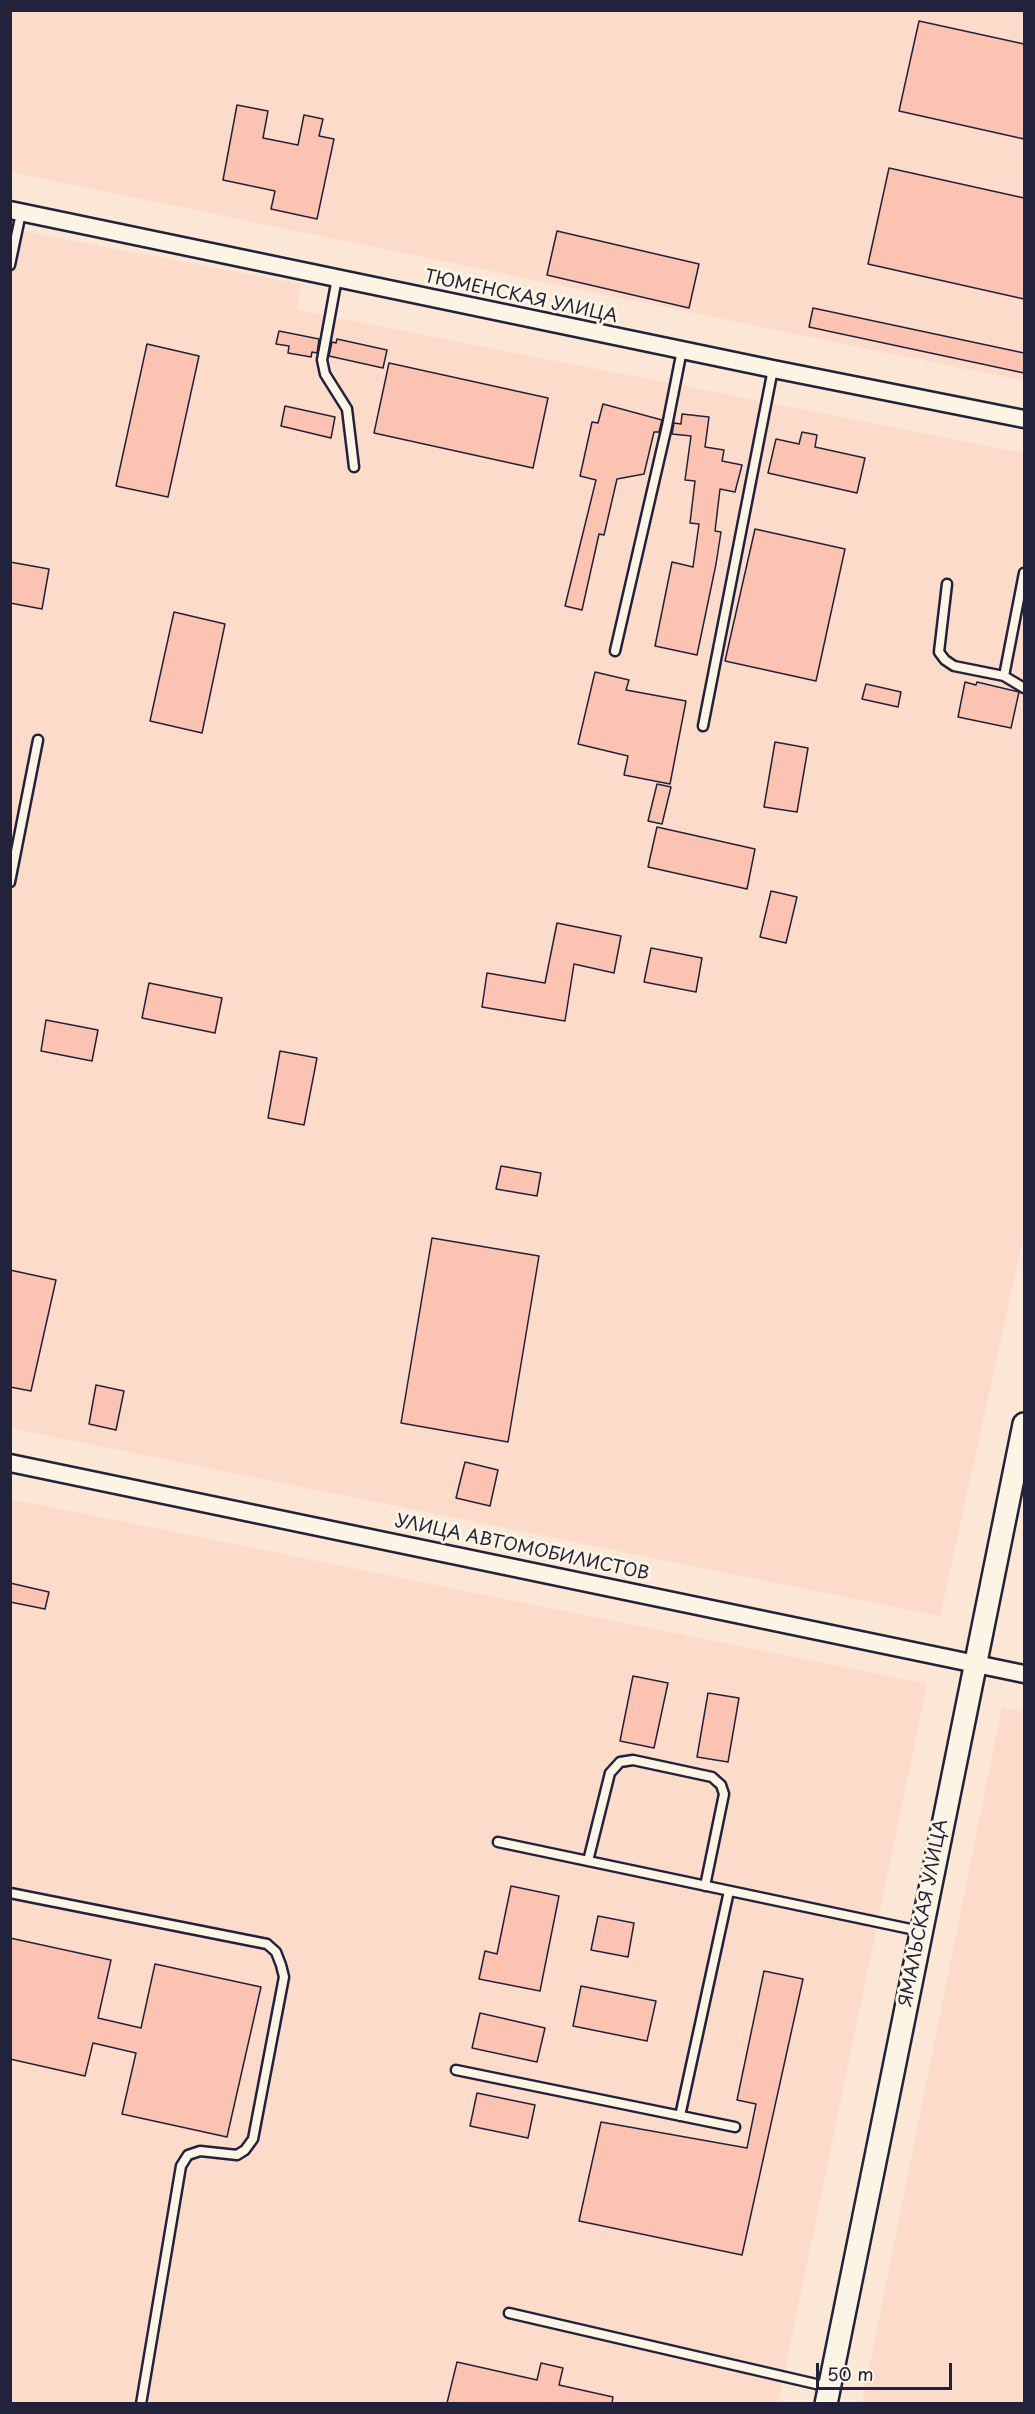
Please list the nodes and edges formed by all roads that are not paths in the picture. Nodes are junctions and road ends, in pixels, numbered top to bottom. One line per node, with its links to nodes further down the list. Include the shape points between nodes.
1 (16, 212): 2 (lane); 3 (street, ТЮМЕНСКАЯ УЛИЦА)
2 (10, 265)
3 (337, 278): 4 (street, ТЮМЕНСКАЯ УЛИЦА); 7 (lane, via 322,360 325,374 347,409)
4 (682, 350): 5 (street, ТЮМЕНСКАЯ УЛИЦА); 10 (lane)
5 (773, 369): 6 (street, ТЮМЕНСКАЯ УЛИЦА); 13 (lane)
6 (1024, 419)
7 (354, 467)
8 (1024, 573): 11 (lane)
9 (948, 584): 11 (lane, via 939,652 954,666)
10 (615, 651)
11 (1004, 676): 12 (lane)
12 (1024, 688)
13 (702, 726)
14 (38, 740): 15 (lane)
15 (10, 882)
16 (1024, 1424): 18 (street, ЯМАЛЬСКАЯ УЛИЦА)
17 (10, 1463): 18 (street, УЛИЦА АВТОМОБИЛИСТОВ)
18 (975, 1662): 19 (street, УЛИЦА АВТОМОБИЛИСТОВ); 25 (street, ЯМАЛЬСКАЯ УЛИЦА)
19 (1024, 1674)
20 (498, 1842): 21 (lane)
21 (588, 1861): 22 (lane); 22 (lane, via 610,1773 620,1762 633,1760 712,1777 721,1785 724,1794)
22 (705, 1886): 23 (lane)
23 (729, 1891): 25 (lane); 27 (lane)
24 (10, 1893): 31 (lane, via 267,1944 276,1952 281,1965 284,1977 253,2139 237,2155 200,2151 188,2155 181,2166)
25 (920, 1931): 30 (street, ЯМАЛЬСКАЯ УЛИЦА)
26 (456, 2070): 27 (lane)
27 (680, 2116): 28 (lane)
28 (735, 2127)
29 (509, 2313): 30 (lane)
30 (828, 2395)
31 (141, 2403)

